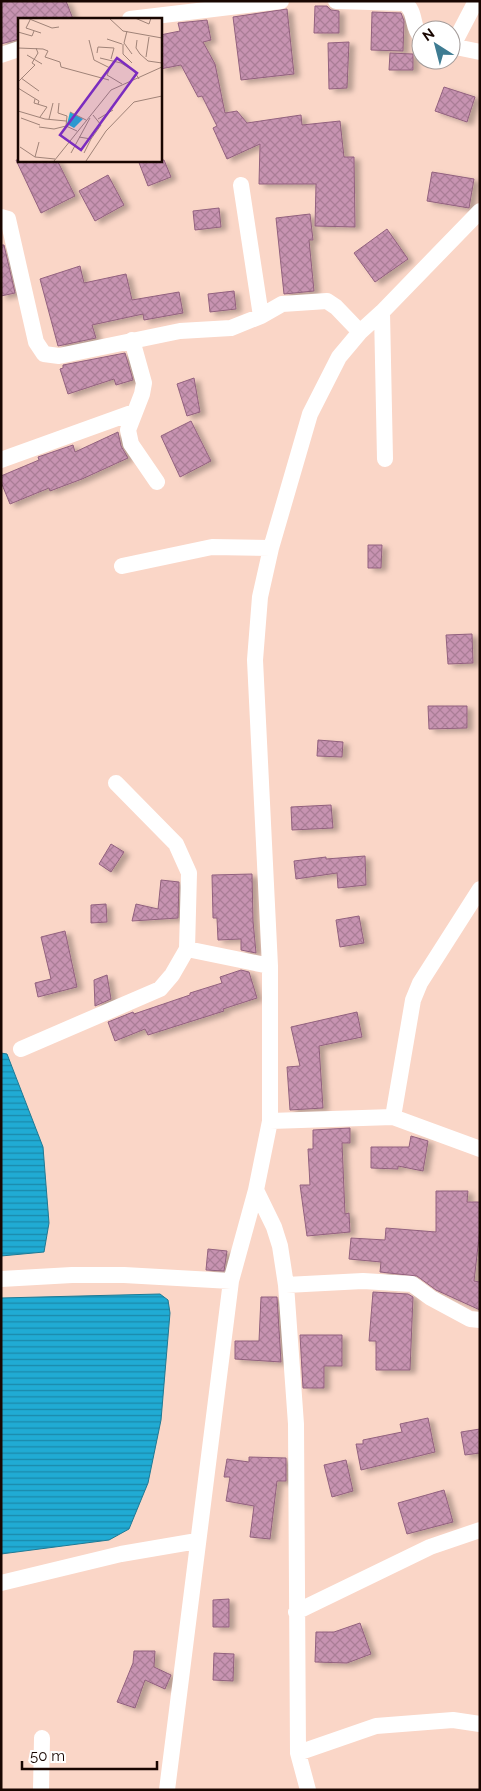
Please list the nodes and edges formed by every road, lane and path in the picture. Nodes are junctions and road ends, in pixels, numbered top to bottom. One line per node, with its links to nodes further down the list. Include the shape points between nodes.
1 (281, 1): 4 (street)
2 (336, 1): 5 (street, via 404,3 412,12)
3 (476, 1): 6 (street)
4 (138, 18)
5 (414, 20)
6 (461, 30)
7 (18, 49): 10 (street)
8 (461, 49): 9 (street)
9 (480, 52)
10 (1, 56)
11 (241, 185): 15 (street)
12 (480, 211): 14 (street)
13 (1, 217): 17 (street, via 8,218 36,342 42,352 59,356)
14 (382, 312): 16 (street); 19 (street)
15 (261, 316): 16 (street, via 282,304 327,301 336,306); 17 (street, via 231,328 180,331)
16 (360, 332): 22 (street, via 339,357 310,414)
17 (132, 340): 18 (street, via 144,383)
18 (134, 412): 20 (street); 21 (street, via 128,430 131,444)
19 (385, 459)
20 (1, 460)
21 (158, 482)
22 (271, 548): 23 (street, via 212,547); 27 (street, via 260,597 255,660)
23 (122, 566)
24 (116, 783): 26 (street, via 176,844 189,873)
25 (480, 889): 29 (street, via 420,983 413,1000)
26 (187, 949): 27 (street); 28 (street, via 172,976 160,989)
27 (270, 966): 30 (street)
28 (21, 1049)
29 (393, 1117): 30 (street); 31 (street)
30 (270, 1121): 32 (street)
31 (480, 1149)
32 (256, 1190): 34 (street); 35 (street, via 280,1246)
33 (1, 1279): 34 (street, via 72,1274)
34 (231, 1280): 38 (street)
35 (286, 1285): 36 (street, via 363,1281 412,1284 470,1319); 40 (street, via 296,1424)
36 (480, 1320)
37 (480, 1530): 40 (street, via 430,1547)
38 (197, 1541): 39 (street, via 121,1554); 45 (street)
39 (1, 1583)
40 (296, 1612): 43 (street)
41 (480, 1724): 43 (street, via 453,1720 376,1726)
42 (42, 1738): 44 (street)
43 (298, 1753): 46 (street)
44 (41, 1790)
45 (166, 1790)
46 (308, 1790)

